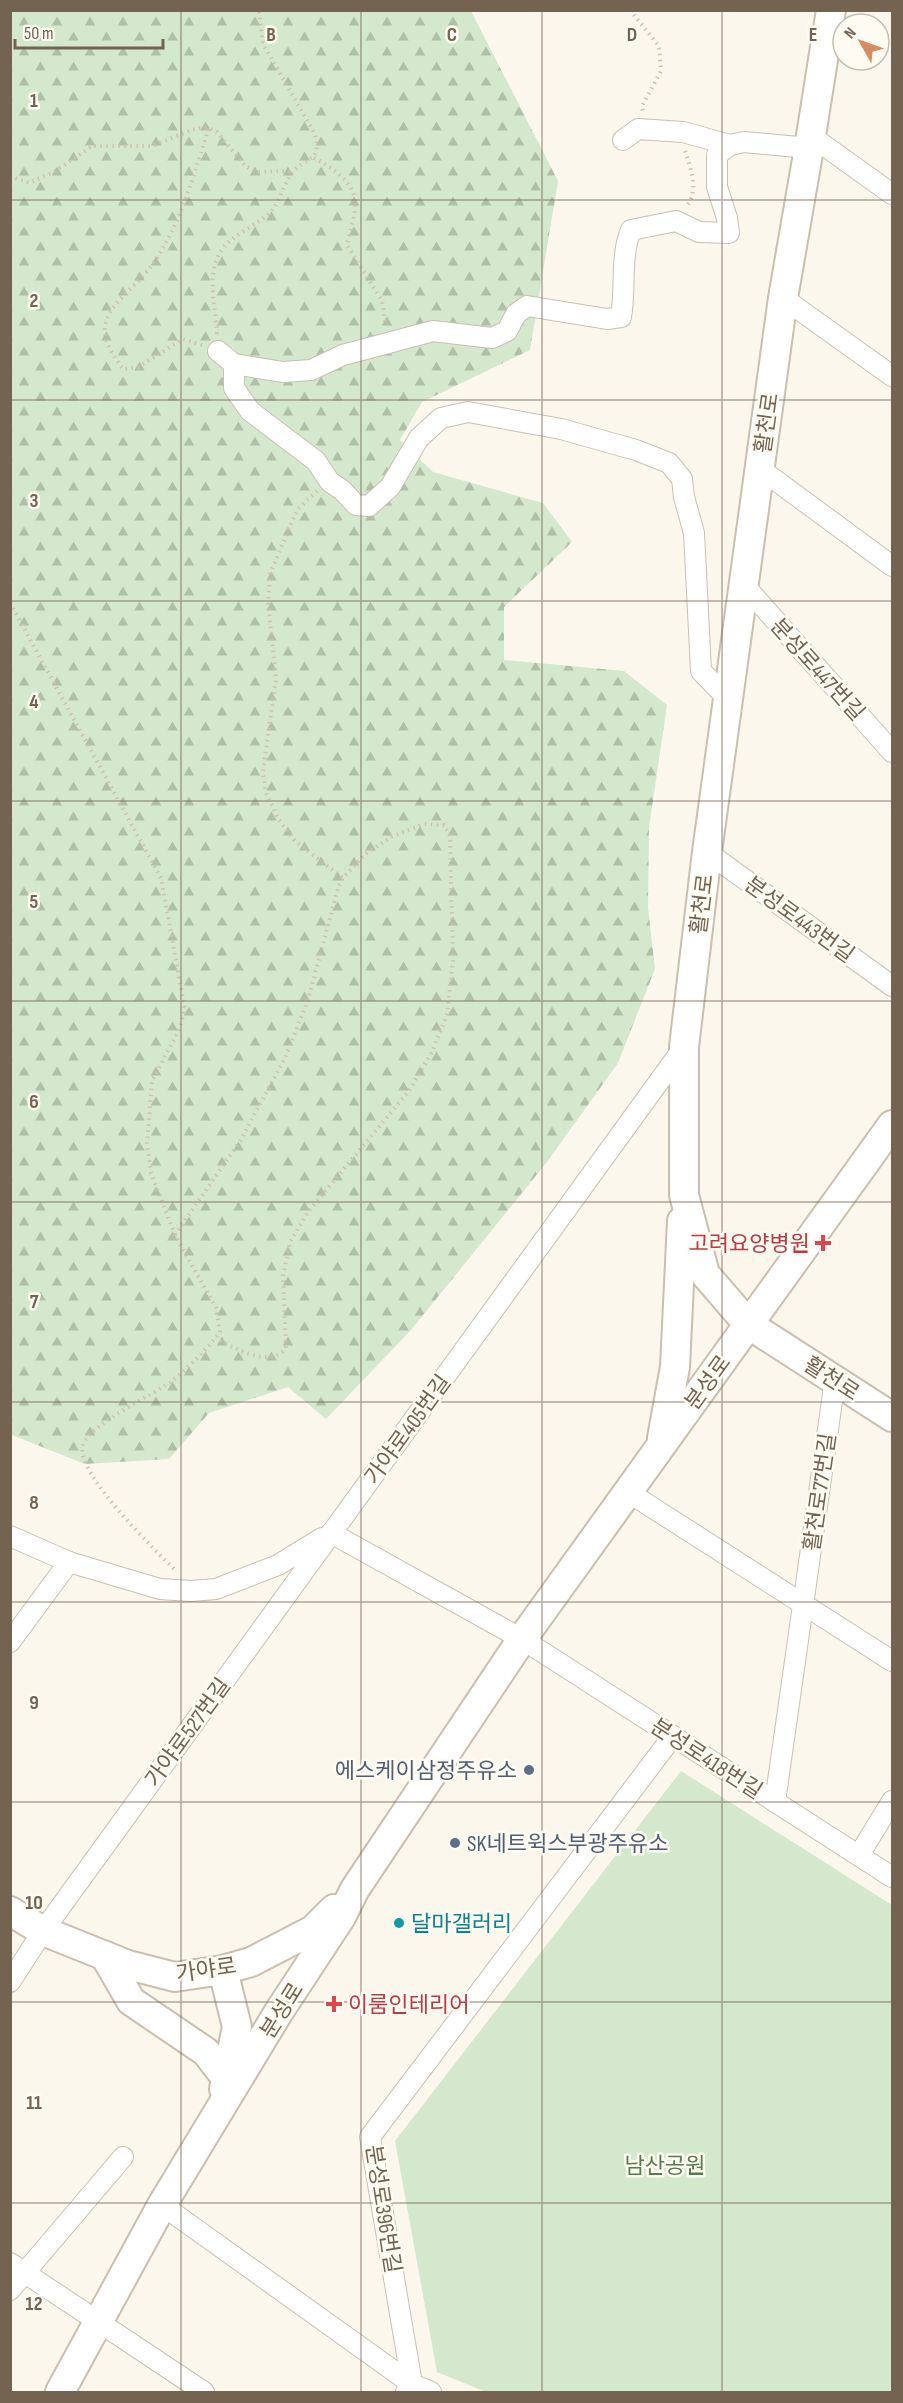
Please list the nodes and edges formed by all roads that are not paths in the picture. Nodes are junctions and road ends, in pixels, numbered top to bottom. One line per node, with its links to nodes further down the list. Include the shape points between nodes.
1 (831, 10): 3 (main road, 활천로)
2 (623, 140): 4 (street, via 638,129 683,132)
3 (810, 142): 4 (street); 5 (street); 6 (main road, 활천로)
4 (730, 145): 8 (street, via 717,155 717,187 729,233 699,232 676,221 632,230 626,242 621,317 607,319 527,306 516,314 507,331 492,338 433,331 343,355 311,370 283,372)
5 (892, 194)
6 (783, 298): 9 (street); 10 (main road, 활천로)
7 (218, 351): 8 (street)
8 (234, 364): 13 (street, via 234,388 250,411 316,461 330,482 356,505 369,506 390,488 419,438 441,418 468,412 561,429 669,463 682,479 694,533 701,672)
9 (892, 376)
10 (759, 468): 11 (street); 12 (main road, 활천로)
11 (892, 566)
12 (744, 585): 13 (main road, 활천로); 14 (street, 분성로447번길)
13 (728, 699): 15 (main road, 활천로)
14 (892, 752)
15 (707, 852): 16 (street, 분성로443번길); 17 (main road, 활천로)
16 (892, 986)
17 (684, 1047): 19 (main road, 활천로); 25 (street, 가야로405번길)
18 (892, 1125): 20 (main road, 분성로)
19 (684, 1195): 20 (main road, 활천로, via 705,1274); 23 (main road, via 675,1367)
20 (748, 1324): 21 (main road, 활천로); 23 (main road, 분성로)
21 (835, 1380): 22 (main road, 활천로); 28 (street, 활천로77번길)
22 (892, 1417)
23 (660, 1447): 24 (main road, 분성로)
24 (628, 1492): 28 (street); 29 (main road, 분성로)
25 (331, 1533): 27 (street, 가야로405번길, via 278,1565 216,1589 160,1589); 29 (street); 39 (street, 가야로527번길)
26 (10, 1536): 27 (street, 가야로405번길)
27 (69, 1562): 30 (street)
28 (803, 1604): 31 (street); 34 (street, 활천로77번길)
29 (522, 1639): 32 (street, 분성로418번길); 37 (main road, 분성로)
30 (10, 1642)
31 (892, 1661)
32 (673, 1736): 34 (street, 분성로418번길); 49 (street, 분성로396번길, via 370,2137)
33 (892, 1801): 35 (street)
34 (775, 1802): 35 (street, 분성로418번길)
35 (859, 1855): 36 (street, 분성로418번길)
36 (892, 1877)
37 (355, 1889): 41 (main road, 가야로, via 313,1930 251,1962); 44 (main road, 분성로)
38 (10, 1911): 39 (main road, 가야로)
39 (43, 1931): 40 (main road, 가야로); 42 (street, 가야로527번길)
40 (105, 1956): 41 (main road, 가야로, via 175,1977); 43 (main road, via 131,2001 190,2039)
41 (223, 1970): 43 (main road, via 237,2027)
42 (10, 1982)
43 (226, 2078): 44 (main road)
44 (219, 2109): 46 (main road, 분성로)
45 (123, 2157): 47 (street)
46 (162, 2205): 48 (main road, 분성로); 49 (street)
47 (14, 2280): 48 (street)
48 (99, 2320): 50 (main road, 분성로); 51 (street)
49 (409, 2388): 52 (street)
50 (60, 2392)
51 (204, 2392)
52 (431, 2392)

